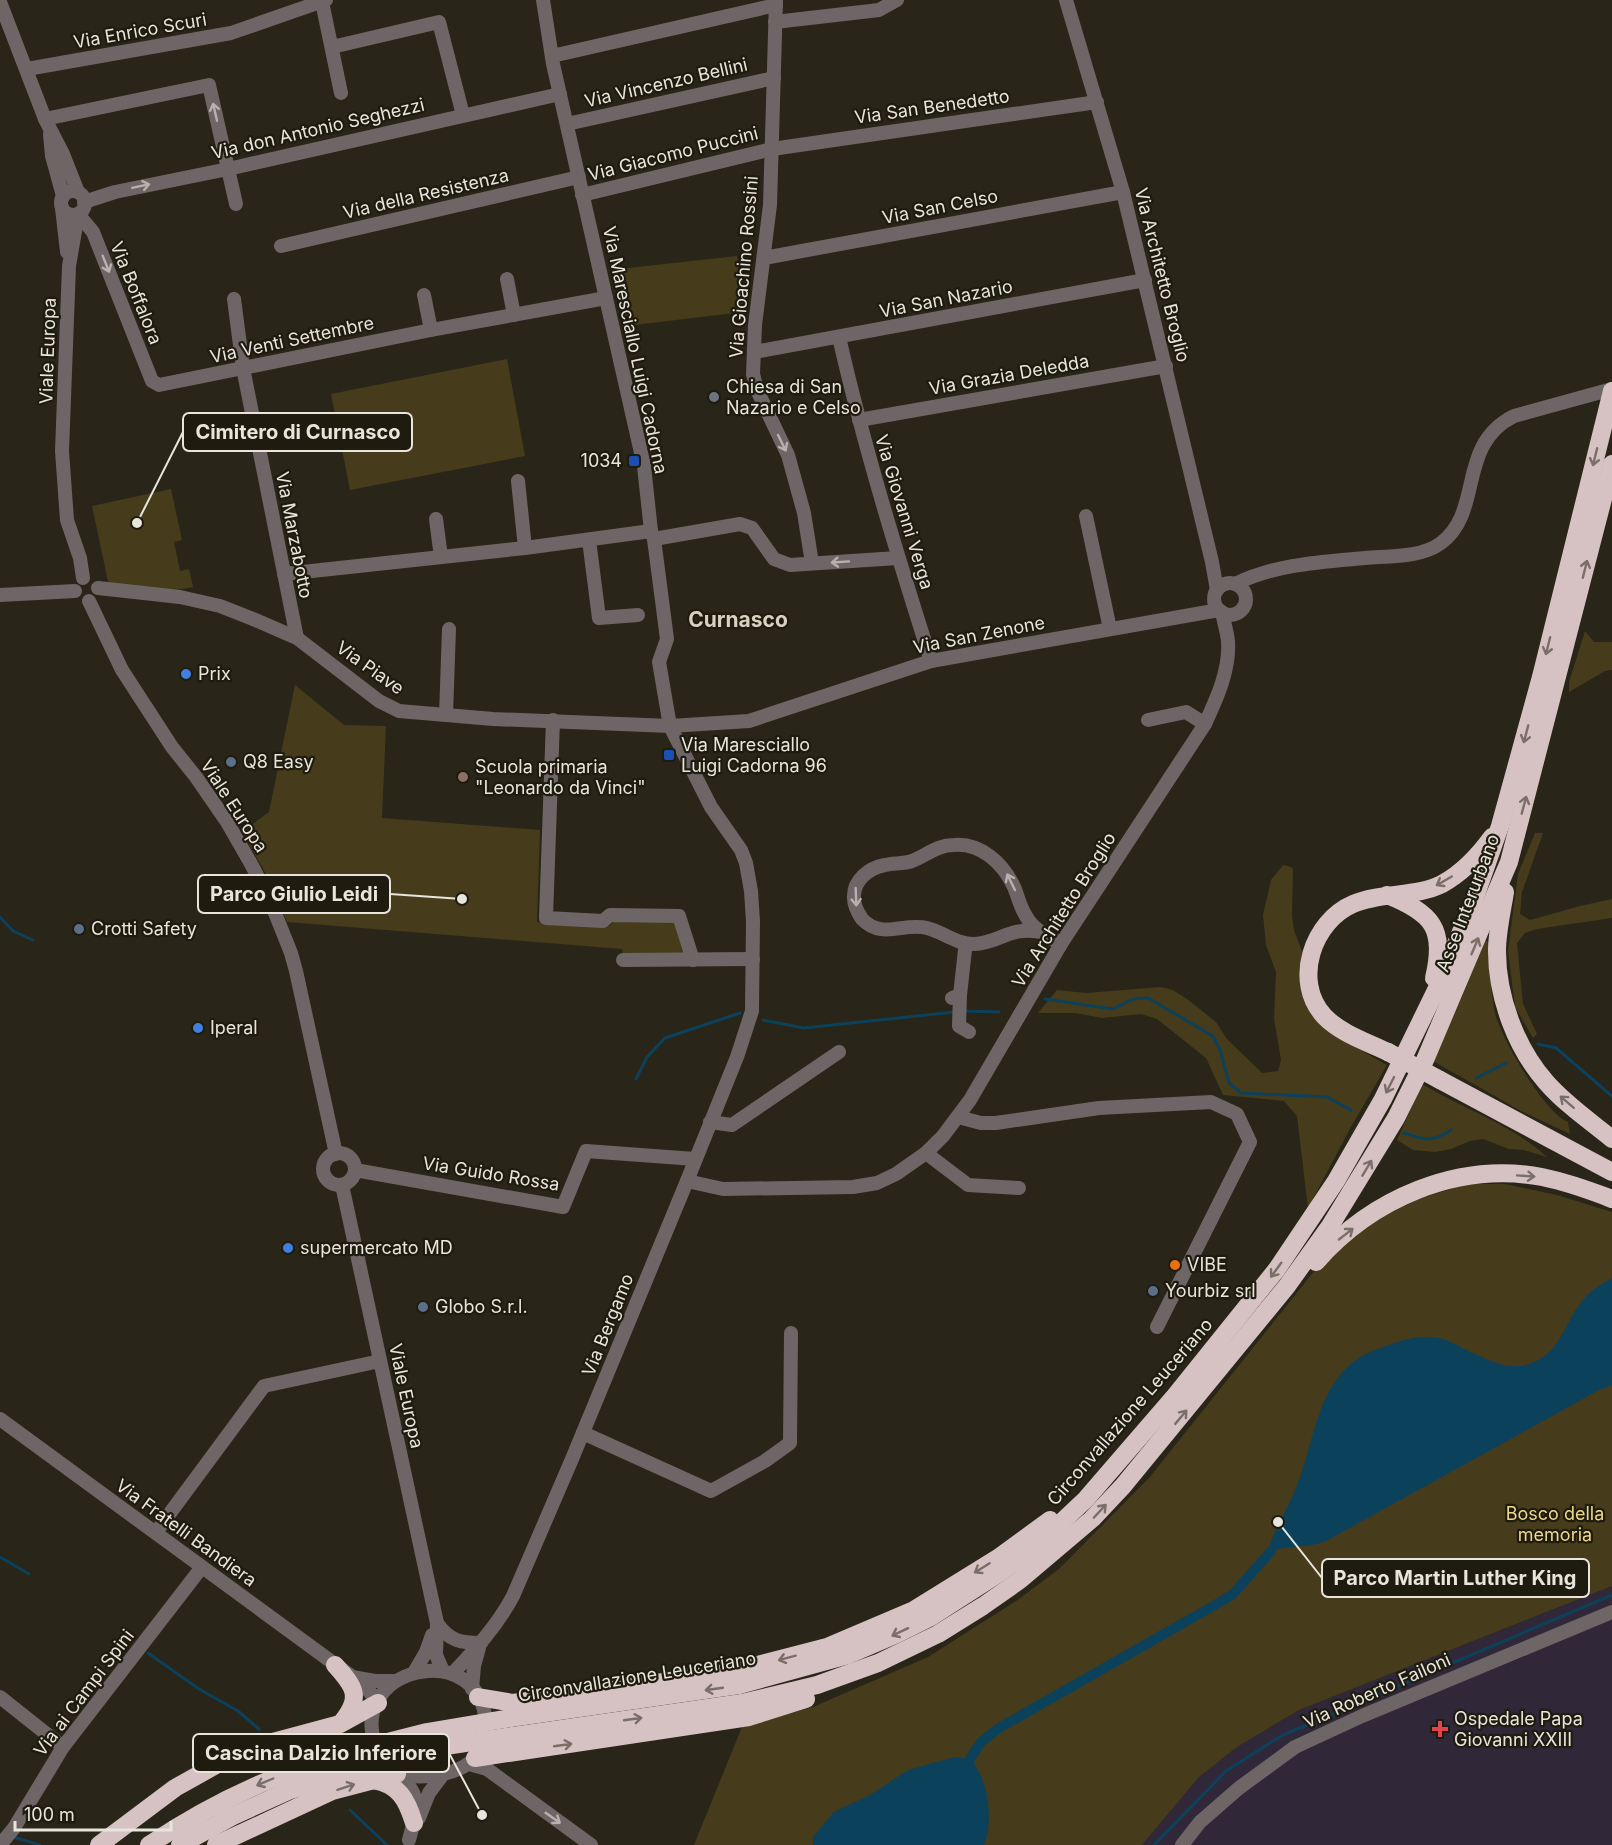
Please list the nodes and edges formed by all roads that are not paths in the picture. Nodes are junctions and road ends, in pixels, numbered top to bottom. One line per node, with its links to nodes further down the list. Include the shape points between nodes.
1 (543, 0): 9 (street, Via Maresciallo Luigi Cadorna)
2 (897, 0): 7 (street, via 879,10)
3 (1066, 0): 14 (street, Via Architetto Broglio)
4 (324, 1): 8 (street); 10 (street, Via Enrico Scuri, via 231,33)
5 (0, 2): 10 (street, Via Boffalora)
6 (776, 2): 7 (street, Via Gioachino Rossini); 9 (street)
7 (775, 22): 11 (street, Via Gioachino Rossini)
8 (332, 47): 12 (street); 15 (street, via 439,22)
9 (552, 56): 13 (street, Via Maresciallo Luigi Cadorna)
10 (27, 69): 16 (street, Via Boffalora)
11 (774, 78): 17 (street, Via Vincenzo Bellini); 18 (street, Via Gioachino Rossini)
12 (341, 93)
13 (560, 94): 15 (street, Via don Antonio Seghezzi); 17 (street, Via Maresciallo Luigi Cadorna)
14 (1097, 102): 18 (street, Via San Benedetto); 21 (street, Via Architetto Broglio)
15 (463, 115): 19 (street, Via don Antonio Seghezzi)
16 (47, 124): 19 (street, one-way to 16, via 209,85); 23 (street, Via Boffalora); 24 (street, Via Boffalora, via 63,154)
17 (567, 124): 20 (street, Via Maresciallo Luigi Cadorna)
18 (772, 149): 22 (street, Via Giacomo Puccini); 27 (street, Via Gioachino Rossini, via 771,205)
19 (228, 169): 24 (street, Via don Antonio Seghezzi, one-way to 19); 25 (street)
20 (579, 177): 22 (street, Via Maresciallo Luigi Cadorna); 26 (street, Via della Resistenza)
21 (1123, 192): 27 (street, Via San Celso); 30 (street, Via Architetto Broglio)
22 (582, 195): 32 (street, Via Maresciallo Luigi Cadorna)
23 (62, 202): 24 (street, via 69,191); 24 (street, via 66,213); 28 (street, Viale Europa)
24 (80, 202): 28 (street, Viale Europa); 40 (street, Via Boffalora, one-way to 40, via 152,381)
25 (236, 204)
26 (281, 246)
27 (764, 258): 37 (street, Via Gioachino Rossini)
28 (69, 266): 56 (street, Viale Europa, via 63,487 67,520)
29 (507, 279): 34 (street)
30 (1145, 280): 36 (street, Via San Nazario); 38 (street, Via Architetto Broglio)
31 (424, 295): 35 (street)
32 (606, 298): 34 (street, Via Venti Settembre); 47 (street, Via Maresciallo Luigi Cadorna, via 645,466)
33 (234, 299): 39 (street, Via Marzabotto)
34 (514, 315): 35 (street, Via Venti Settembre)
35 (431, 330): 39 (street, Via Venti Settembre)
36 (839, 337): 37 (street, Via San Nazario); 42 (street, Via Giovanni Verga)
37 (754, 352): 53 (street, Via Gioachino Rossini, one-way to 53, via 757,390 788,455 804,513)
38 (1166, 366): 42 (street, Via Grazia Deledda); 52 (street, Via Architetto Broglio)
39 (243, 368): 40 (street, Via Venti Settembre); 55 (street, Via Marzabotto)
40 (159, 385)
41 (1611, 393): 54 (street, via 1514,416 1493,430 1479,452 1462,514 1454,530 1440,543 1417,553 1304,564); 76 (highway, Asse Interurbano, one-way to 76)
42 (859, 420): 51 (street, Via Giovanni Verga)
43 (1612, 464): 77 (highway, Asse Interurbano, one-way to 43)
44 (518, 481): 49 (street)
45 (1086, 516): 67 (street)
46 (436, 519): 50 (street)
47 (653, 535): 48 (street); 53 (street, via 740,524 752,528 774,559 790,565); 75 (street, Via Maresciallo Luigi Cadorna, via 667,639 659,662)
48 (589, 540): 49 (street); 65 (street, via 599,618)
49 (525, 548): 50 (street)
50 (441, 557): 55 (street)
51 (898, 558): 53 (street, one-way to 53); 70 (street, Via Giovanni Verga)
52 (1212, 562): 57 (street, Via Architetto Broglio); 63 (street, Via Architetto Broglio)
53 (812, 563)
54 (1268, 572): 57 (street); 61 (street)
55 (284, 574): 68 (street, Via Marzabotto)
56 (83, 578): 58 (street, via 93,579); 59 (street)
57 (1232, 583): 61 (street); 63 (street, via 1220,586)
58 (98, 588): 62 (street); 68 (street, Via Piave, via 180,597 220,606)
59 (75, 591): 60 (street); 62 (street, Viale Europa, via 78,598)
60 (0, 595)
61 (1245, 595): 64 (street, via 1244,605)
62 (89, 601): 92 (street, Viale Europa, via 122,670 227,822 269,898 296,971)
63 (1218, 602): 64 (street, via 1232,614); 67 (street, Via San Zenone, via 1194,613); 69 (street, Via Architetto Broglio)
64 (1237, 613): 69 (street, Via Architetto Broglio)
65 (639, 615)
66 (449, 629): 71 (street)
67 (1110, 629): 70 (street, Via San Zenone)
68 (297, 638): 71 (street, Via Piave, via 385,705 399,711)
69 (1228, 641): 74 (street, Via Architetto Broglio, via 1222,684)
70 (931, 660): 75 (street, Via San Zenone, via 749,721)
71 (446, 715): 72 (street, Via Piave)
72 (553, 720): 75 (street, Via Piave); 84 (street, via 546,918 603,921 610,915 679,916)
73 (1148, 720): 74 (street, via 1186,712)
74 (1204, 724): 81 (street, Via Architetto Broglio)
75 (670, 726): 82 (street, Via Maresciallo Luigi Cadorna, via 711,807 746,863)
76 (1500, 826): 78 (highway, one-way to 78, via 1468,865 1442,884); 86 (highway, Asse Interurbano, via 1473,903)
77 (1509, 862): 91 (highway, one-way to 77, via 1545,1082 1518,1040 1501,988 1497,951); 101 (highway, Asse Interurbano, one-way to 77, via 1330,1226 1396,1118 1452,1000)
78 (1385, 895): 86 (highway, via 1419,910 1431,923 1438,940 1437,968); 96 (highway, bridge, via 1350,904 1323,928 1313,945 1309,972 1314,998 1324,1015 1344,1030)
79 (1040, 932): 80 (street, via 1018,930); 80 (street, one-way to 80, via 1025,916 1001,866 969,846 934,848 913,861 873,867 856,885 858,914 877,929 925,928); 81 (street)
80 (967, 944): 87 (street, via 958,1004 959,1026)
81 (1061, 944): 89 (street, Via Architetto Broglio)
82 (753, 958): 84 (street); 85 (street, Via Maresciallo Luigi Cadorna)
83 (623, 960): 84 (street)
84 (693, 960)
85 (752, 1011): 90 (street, Via Bergamo)
86 (1426, 1014): 107 (highway, Circonvallazione Leuceriano, one-way to 107, via 1354,1150 1277,1269)
87 (969, 1032)
88 (839, 1052): 90 (street, via 732,1125)
89 (958, 1117): 93 (street, Via Architetto Broglio); 102 (street, via 981,1124 1099,1108 1211,1102 1238,1114 1250,1142)
90 (710, 1122): 94 (street, Via Bergamo)
91 (1612, 1139)
92 (336, 1154): 95 (street, via 348,1156); 98 (street, via 325,1161 323,1171 327,1180)
93 (926, 1154): 97 (street, Via Architetto Broglio, via 877,1183 853,1187 723,1189); 99 (street, via 968,1185)
94 (695, 1159): 95 (street, Via Guido Rossa, via 586,1151 562,1207); 97 (street, Via Bergamo)
95 (355, 1170): 98 (street, via 351,1180)
96 (1612, 1172)
97 (687, 1181): 106 (street, Via Bergamo)
98 (342, 1185): 104 (street, Viale Europa)
99 (1019, 1188)
100 (1612, 1199): 101 (highway, one-way to 100, via 1301,1278 1329,1246 1380,1207 1444,1181 1497,1175 1540,1177)
101 (1287, 1286): 112 (highway, Circonvallazione Leuceriano, one-way to 101, via 1057,1551 1092,1519)
102 (1157, 1327)
103 (791, 1332): 106 (street, via 790,1443 711,1491)
104 (380, 1361): 108 (street, via 264,1386); 111 (street, Viale Europa)
105 (0, 1419): 108 (street, Via Fratelli Bandiera)
106 (583, 1433): 113 (street, Via Bergamo, via 513,1596)
107 (1112, 1470): 119 (highway, one-way to 119, via 1088,1484 1054,1517 998,1558 914,1610 827,1647 726,1672 513,1703); 125 (highway, Circonvallazione Leuceriano, one-way to 125, bridge, via 1059,1526 1002,1572 931,1617 848,1655 740,1685 427,1732)
108 (156, 1532): 109 (street, Via Fratelli Bandiera)
109 (202, 1567): 114 (street, Via Fratelli Bandiera); 123 (street, Via ai Campi Spini)
110 (1612, 1612): 137 (street, Via Roberto Failoni, via 1295,1747 1239,1788 1200,1822)
111 (436, 1619): 113 (street, via 451,1639); 115 (street, Viale Europa, via 426,1652); 116 (street, Viale Europa, via 436,1655)
112 (938, 1634): 124 (highway, one-way to 112, via 749,1717 820,1695 915,1655); 125 (highway, Circonvallazione Leuceriano, one-way to 112, bridge, via 432,1748 752,1701 817,1685)
113 (481, 1643): 116 (street, Via Bergamo); 119 (street, Via Bergamo, via 474,1666)
114 (335, 1665): 117 (street, Via Fratelli Bandiera); 122 (highway, via 355,1696 352,1708)
115 (415, 1671): 116 (street); 118 (street)
116 (447, 1673): 119 (street)
117 (351, 1676): 118 (street, Via Fratelli Bandiera); 121 (street, Via Fratelli Bandiera)
118 (395, 1681): 121 (street)
119 (475, 1693): 124 (street, via 486,1727 482,1746)
120 (0, 1696): 123 (street)
121 (378, 1703): 122 (highway); 127 (street, via 372,1723 374,1742 383,1760)
122 (340, 1724): 132 (highway, via 258,1746 216,1765 175,1788)
123 (63, 1747): 129 (street, Via ai Campi Spini)
124 (472, 1761): 126 (street); 136 (street, one-way to 136)
125 (365, 1765): 127 (highway); 130 (highway, via 403,1795); 133 (highway, Circonvallazione Leuceriano, one-way to 133, via 273,1779 208,1808); 134 (highway, Circonvallazione Leuceriano, via 288,1791); 135 (highway, one-way to 125, via 332,1791)
126 (444, 1773): 127 (street); 130 (street, via 429,1793)
127 (398, 1774): 130 (street, via 413,1792 416,1806)
128 (0, 1824): 129 (street)
129 (14, 1828): 131 (street, Via ai Campi Spini)
130 (410, 1836)
131 (0, 1845)
132 (99, 1845)
133 (149, 1845)
134 (180, 1845)
135 (216, 1845)
136 (591, 1845)
137 (1182, 1845)

